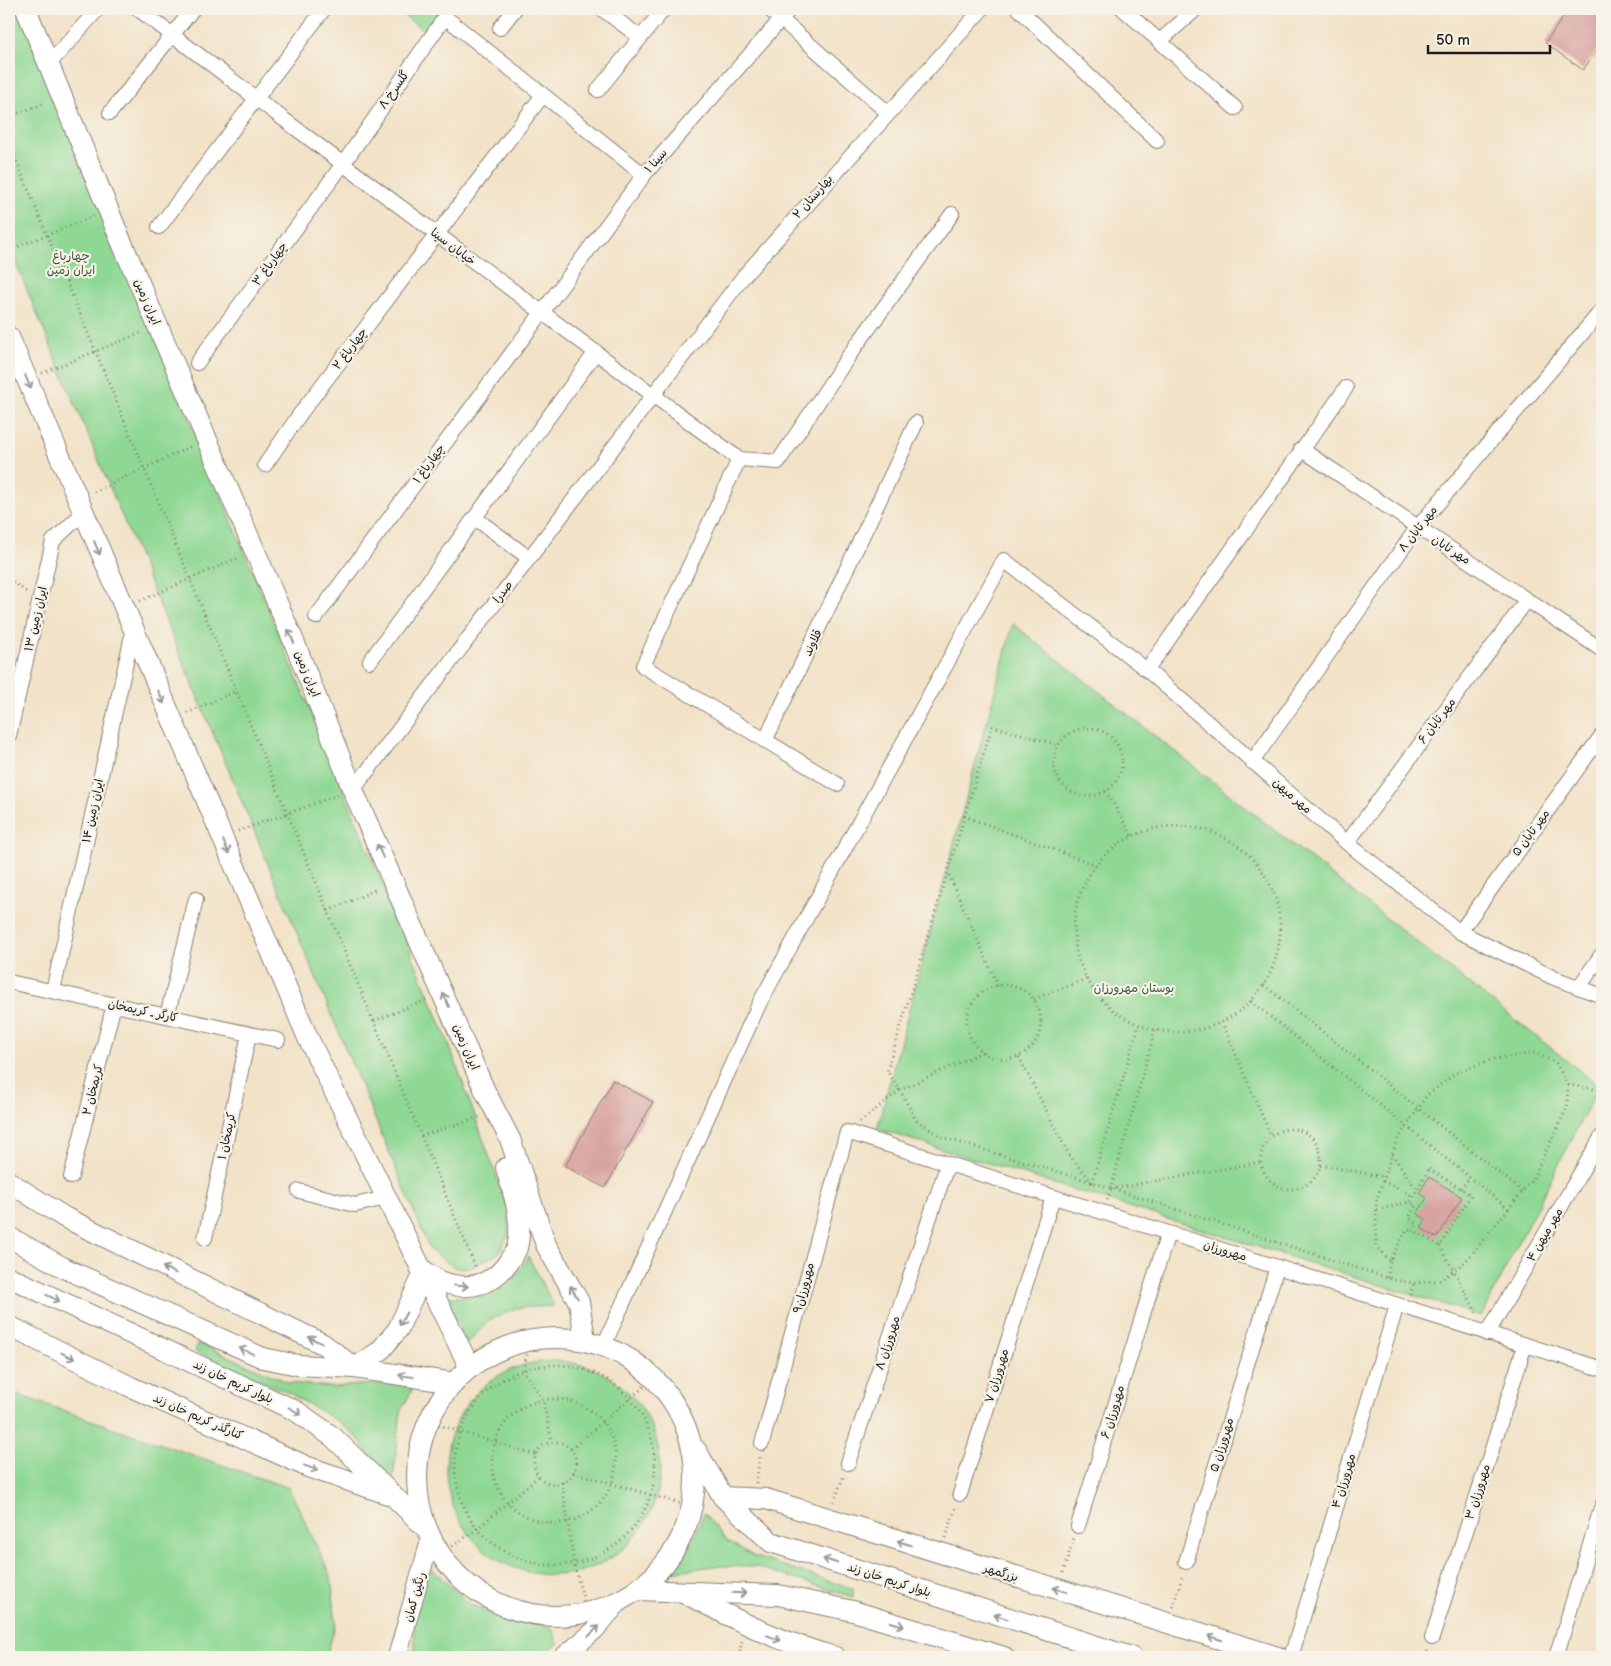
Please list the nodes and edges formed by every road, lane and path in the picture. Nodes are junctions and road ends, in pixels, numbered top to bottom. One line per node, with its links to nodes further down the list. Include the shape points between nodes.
1 (26, 9): 19 (main road, ایران زمین)
2 (98, 9): 19 (street)
3 (138, 9): 16 (street, خیابان سینا)
4 (193, 9): 16 (street)
5 (324, 9): 23 (street)
6 (515, 9): 15 (street)
7 (602, 9): 17 (street)
8 (664, 9): 17 (street)
9 (769, 9): 14 (street)
10 (982, 9): 25 (street, بهارستان ۲)
11 (1019, 9): 28 (street)
12 (1123, 9): 18 (street)
13 (1196, 9): 18 (street)
14 (785, 13): 25 (street); 31 (street, سینا ۱)
15 (500, 28)
16 (174, 35): 23 (street, خیابان سینا); 26 (street)
17 (640, 37): 20 (street)
18 (1160, 41): 24 (street)
19 (49, 64): 22 (main road, ایران زمین)
20 (598, 90)
21 (544, 95): 30 (street, گلسرخ ۸, via 445,17); 31 (street); 35 (street, چهارباغ ۲)
22 (62, 96): 27 (path); 32 (main road, ایران زمین)
23 (256, 99): 30 (street, خیابان سینا); 34 (street)
24 (1235, 108)
25 (887, 112): 47 (street, بهارستان ۲, via 742,277)
26 (110, 113)
27 (9, 117)
28 (1157, 141)
29 (9, 143): 36 (path)
30 (343, 164): 35 (street, خیابان سینا); 44 (street, چهارباغ ۳)
31 (644, 175): 39 (street, سینا ۱)
32 (108, 210): 36 (path); 40 (main road, ایران زمین)
33 (952, 214): 51 (street, via 848,357 778,462)
34 (159, 227)
35 (437, 234): 39 (street, خیابان سینا); 52 (street, چهارباغ ۲)
36 (47, 235): 37 (path); 42 (path)
37 (9, 250)
38 (1602, 310): 56 (street, مهر تابان ۸)
39 (541, 312): 43 (street, خیابان سینا); 64 (street, چهارباغ ۱)
40 (158, 326): 42 (path); 49 (main road, ایران زمین)
41 (10, 347): 45 (main road)
42 (95, 351): 45 (path); 53 (path)
43 (596, 352): 47 (street, خیابان سینا); 55 (street)
44 (197, 363)
45 (26, 380): 54 (main road, one-way to 54)
46 (1346, 388): 50 (street)
47 (653, 394): 51 (street, خیابان سینا); 58 (street, صدرا)
48 (916, 423): 73 (street, قلاوند)
49 (206, 439): 53 (path); 57 (main road, ایران زمین)
50 (1300, 450): 56 (street, مهر تابان); 68 (street)
51 (739, 458): 73 (street, via 643,666)
52 (265, 465)
53 (144, 468): 54 (path); 60 (path)
54 (80, 507): 61 (street, ایران زمین ۱۳, via 53,541); 63 (main road, one-way to 63)
55 (475, 518): 58 (street); 67 (street)
56 (1417, 528): 62 (street, مهر تابان); 75 (street, مهر تابان ۸)
57 (254, 551): 60 (path); 77 (main road, ایران زمین, one-way to 57)
58 (529, 558): 77 (street, صدرا)
59 (9, 579): 61 (path)
60 (190, 579): 63 (path); 69 (path)
61 (40, 598): 72 (street, ایران زمین ۱۳)
62 (1527, 600): 66 (street, مهر تابان); 83 (street, مهر تابان ۶)
63 (123, 608): 65 (main road)
64 (316, 617)
65 (133, 631): 70 (main road, one-way to 70); 96 (street, ایران زمین ۱۴)
66 (1602, 650)
67 (370, 661)
68 (1147, 670): 75 (street, مهر میهن); 158 (street, مهر میهن, via 1004,560 760,1002)
69 (236, 691): 70 (path); 79 (path)
70 (171, 720): 82 (main road)
71 (1602, 735): 89 (street, مهر تابان ۵)
72 (9, 736)
73 (765, 741): 76 (street)
74 (1059, 745): 78 (path, via 1055,767 1065,786 1084,796); 78 (path, via 1076,730 1098,729 1108,734 1116,742 1122,758 1120,774); 80 (path, via 992,726)
75 (1252, 762): 83 (street, مهر میهن)
76 (837, 784)
77 (353, 790): 79 (path); 86 (main road, ایران زمین, one-way to 77)
78 (1106, 791): 81 (path)
79 (287, 814): 82 (path); 88 (path)
80 (964, 816): 84 (path); 85 (path)
81 (1132, 836): 84 (path); 93 (path, via 1160,827 1189,826 1218,834 1243,850 1263,872 1275,899 1280,928 1276,958)
82 (222, 838): 138 (main road, one-way to 138, via 308,1038)
83 (1347, 842): 89 (street, مهر میهن)
84 (1096, 865): 91 (path, via 1076,909 1078,957)
85 (948, 875): 94 (path); 112 (path, via 887,1071)
86 (394, 882): 88 (path); 97 (main road, ایران زمین)
87 (196, 899): 102 (street)
88 (328, 912): 103 (path)
89 (1460, 932): 95 (street, مهر میهن)
90 (1602, 954): 95 (street)
91 (1087, 979): 99 (path); 105 (path, via 1112,1009)
92 (9, 982): 96 (street, کارگر ـ کریمخان)
93 (1264, 984): 100 (path); 115 (path)
94 (998, 986): 99 (path, via 1018,988); 109 (path, via 977,997 967,1019 973,1043)
95 (1579, 987): 98 (street, مهر میهن)
96 (53, 991): 101 (street, کارگر ـ کریمخان)
97 (443, 993): 103 (path); 114 (main road, ایران زمین, one-way to 97)
98 (1602, 996)
99 (1034, 1000): 110 (path, via 1040,1015 1040,1032 1036,1042)
100 (1251, 1001): 104 (path); 117 (path)
101 (114, 1004): 102 (street, کارگر ـ کریمخان); 126 (street, کریمخان ۲)
102 (168, 1016): 107 (street, کارگر ـ کریمخان)
103 (374, 1021): 119 (path)
104 (1222, 1022): 106 (path, via 1201,1030); 120 (path)
105 (1139, 1025): 106 (path); 130 (path)
106 (1154, 1030): 131 (path)
107 (249, 1034): 108 (street, کارگر ـ کریمخان); 145 (street, کریمخان ۱)
108 (278, 1040)
109 (982, 1052): 110 (path, via 1000,1059); 112 (path)
110 (1018, 1057): 130 (path, via 1069,1155)
111 (1568, 1085): 113 (path); 115 (path, via 1556,1063 1535,1053 1493,1058 1456,1073 1427,1096); 135 (path, via 1567,1108)
112 (900, 1090): 118 (path); 130 (path, via 916,1120 944,1138)
113 (1602, 1090)
114 (485, 1091): 116 (main road); 158 (main road, ایران زمین, one-way to 114, via 579,1302 546,1245 510,1139)
115 (1419, 1108): 117 (path); 135 (path)
116 (491, 1114): 119 (path); 153 (main road, via 518,1210 518,1229 517,1248 502,1271)
117 (1406, 1126): 122 (path); 127 (path)
118 (847, 1132): 125 (street, مهرورزان); 174 (street, مهرورزان۹)
119 (421, 1136): 153 (path)
120 (1270, 1136): 123 (path, via 1261,1153); 124 (path, via 1288,1128 1306,1132 1319,1146)
121 (1602, 1136): 156 (street, مهر میهن ۴)
122 (1392, 1154): 128 (path); 132 (path)
123 (1261, 1162): 124 (path, via 1268,1180 1285,1189 1304,1187 1318,1174); 131 (path)
124 (1321, 1165): 128 (path)
125 (947, 1166): 137 (street, مهرورزان); 177 (street, مهرورزان ۸)
126 (71, 1176)
127 (1470, 1177): 133 (path); 141 (path)
128 (1383, 1179): 136 (path); 140 (path, via 1376,1202)
129 (9, 1182): 160 (main road, one-way to 129, via 323,1344 64,1217)
130 (1092, 1182): 131 (path)
131 (1111, 1189): 152 (path)
132 (1417, 1190): 133 (path, via 1429,1169); 136 (path)
133 (1461, 1190): 146 (path, via 1471,1195)
134 (299, 1191): 138 (street, via 355,1205)
135 (1523, 1192): 141 (path)
136 (1413, 1196): 139 (path)
137 (1053, 1197): 143 (street, مهرورزان); 182 (street, مهرورزان ۷)
138 (386, 1198): 150 (main road)
139 (1410, 1202): 140 (path); 142 (path, via 1416,1206 1409,1218 1417,1224)
140 (1377, 1210): 147 (path, via 1376,1246)
141 (1510, 1210): 149 (path)
142 (1413, 1230): 146 (path); 147 (path, via 1407,1229)
143 (1168, 1233): 148 (street, مهرورزان); 192 (street, مهرورزان ۶)
144 (9, 1237): 160 (main road, one-way to 144, via 298,1365 263,1358 64,1268)
145 (205, 1238)
146 (1440, 1246): 149 (path)
147 (1390, 1261): 152 (path)
148 (1277, 1267): 154 (street, مهرورزان); 196 (street, مهرورزان ۵)
149 (1455, 1269): 152 (path, via 1441,1280 1414,1283); 156 (path)
150 (421, 1270): 153 (main road, one-way to 153, via 446,1284 463,1287); 160 (main road, one-way to 160, via 398,1329 380,1351); 161 (main road)
151 (9, 1278): 183 (main road, بلوار کریم خان زند, one-way to 183, via 296,1411 333,1437)
152 (1388, 1278)
153 (483, 1284)
154 (1397, 1305): 156 (street, مهرورزان); 211 (street, مهرورزان ۴)
155 (9, 1326): 183 (main road, کنارگذر کریم خان زند, one-way to 183, via 122,1383 308,1467)
156 (1487, 1334): 159 (street, مهرورزان)
157 (531, 1340): 158 (main road); 161 (main road, via 509,1346); 163 (path)
158 (594, 1342): 164 (main road)
159 (1525, 1345): 162 (street, مهرورزان); 204 (street, مهرورزان ۳)
160 (355, 1368): 165 (main road, one-way to 160)
161 (470, 1368): 165 (main road)
162 (1602, 1369)
163 (523, 1370): 166 (path, via 552,1365 580,1368 607,1379); 167 (path); 170 (path, via 484,1394)
164 (654, 1378): 166 (path); 172 (main road, via 673,1401)
165 (454, 1383): 168 (main road)
166 (630, 1398): 169 (path); 184 (path, via 644,1420 653,1444 655,1470)
167 (543, 1400): 169 (path, via 576,1403); 171 (path); 173 (path, via 520,1409 505,1423)
168 (429, 1422): 170 (path); 194 (main road, via 418,1476 419,1494)
169 (602, 1422): 175 (path); 181 (path, via 614,1446 616,1466)
170 (460, 1433): 173 (path); 193 (path, via 455,1458 456,1483 464,1507)
171 (552, 1442): 175 (path); 176 (path, via 545,1444)
172 (691, 1442): 185 (main road, بلوار کریم خان زند); 189 (main road, بلوار کریم خان زند, via 695,1474)
173 (495, 1443): 176 (path); 187 (path, via 492,1461 495,1482)
174 (762, 1443): 186 (path)
175 (571, 1449): 178 (path, via 576,1462)
176 (536, 1454): 179 (path, via 535,1468)
177 (848, 1462): 190 (path)
178 (573, 1472): 180 (path); 181 (path)
179 (539, 1476): 180 (path, via 548,1482); 187 (path)
180 (562, 1482): 191 (path)
181 (612, 1484): 184 (path); 191 (path, via 600,1503)
182 (960, 1494): 195 (path)
183 (392, 1495): 194 (main road, بلوار کریم خان زند)
184 (650, 1496): 189 (path); 197 (path, via 639,1521 621,1541 599,1556)
185 (723, 1497): 186 (main road, بزرگمهر); 209 (main road, بلوار کریم خان زند, one-way to 185, via 771,1542)
186 (754, 1498): 190 (main road, بزرگمهر)
187 (508, 1502): 191 (path, via 522,1515 541,1522); 193 (path)
188 (1602, 1505): 212 (street)
189 (692, 1507): 198 (main road, بلوار کریم خان زند, via 676,1546 662,1567)
190 (828, 1520): 195 (main road, بزرگمهر, one-way to 190)
191 (568, 1522): 197 (path)
192 (1078, 1526): 199 (path)
193 (477, 1528): 194 (path); 197 (path, via 496,1547 520,1560 547,1566)
194 (433, 1540): 202 (main road, بلوار کریم خان زند, via 459,1576 480,1594 505,1606 532,1614); 205 (street, رنگین کمان)
195 (941, 1554): 199 (main road, بزرگمهر)
196 (1186, 1562): 203 (path)
197 (574, 1564): 202 (path)
198 (638, 1590): 200 (main road); 201 (main road, بلوار کریم خان زند)
199 (1058, 1590): 203 (main road, بزرگمهر, one-way to 199)
200 (684, 1593): 207 (main road, one-way to 207, via 763,1634); 208 (main road, one-way to 208, via 778,1595 854,1611)
201 (620, 1601): 202 (main road, بلوار کریم خان زند); 206 (street, one-way to 201, via 595,1630)
202 (587, 1613)
203 (1169, 1624): 210 (main road, بزرگمهر, one-way to 203)
204 (1432, 1638)
205 (397, 1657)
206 (563, 1657)
207 (835, 1657)
208 (1004, 1657)
209 (1131, 1657)
210 (1278, 1657)
211 (1291, 1657)
212 (1556, 1657)

